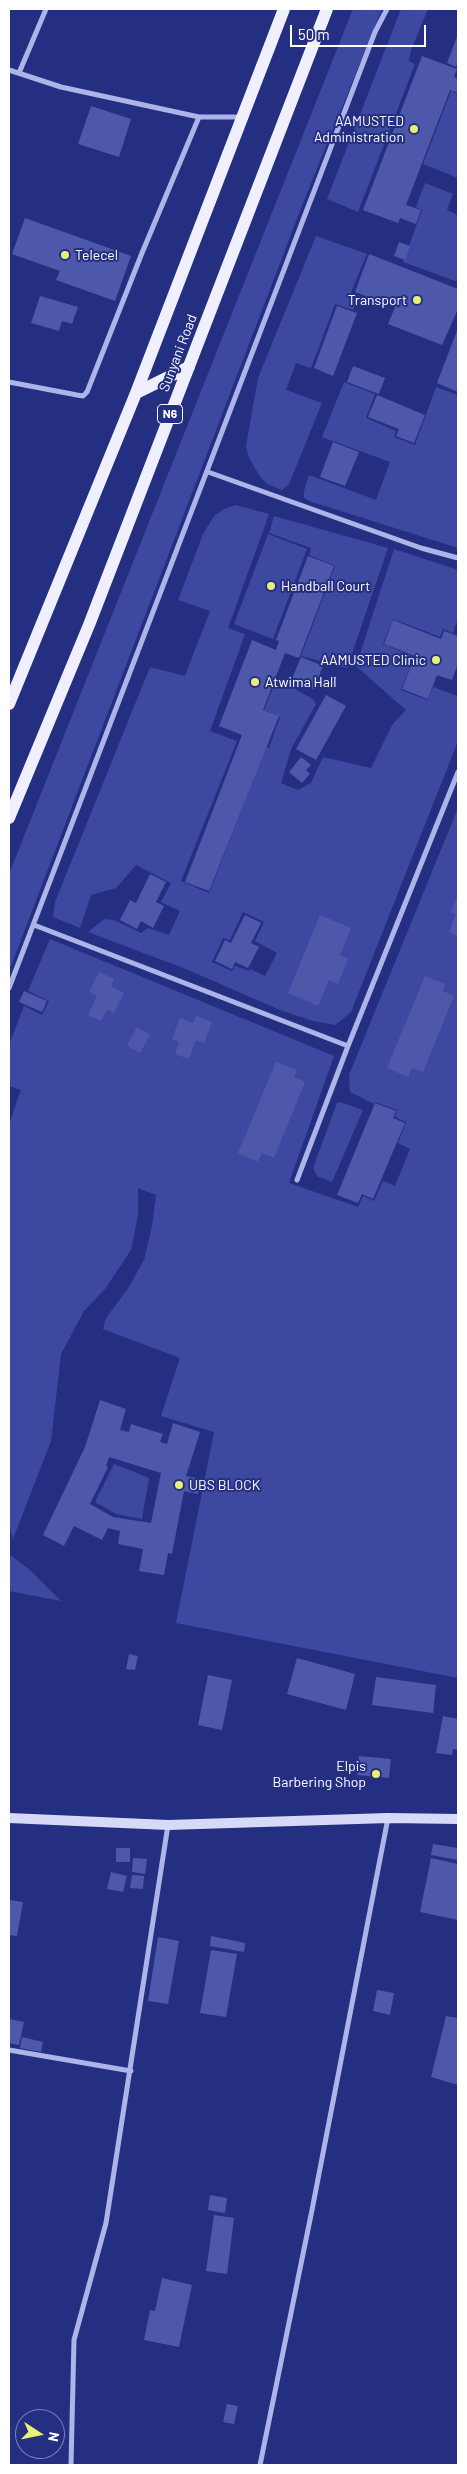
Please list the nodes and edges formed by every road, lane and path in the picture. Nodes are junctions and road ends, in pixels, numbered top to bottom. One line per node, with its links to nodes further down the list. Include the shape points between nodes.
1 (46, 9): 6 (street)
2 (284, 9): 8 (main road)
3 (327, 9): 9 (main road, Sunyani Road / N6)
4 (387, 9): 12 (street, via 375,32)
5 (9, 70): 6 (street)
6 (19, 73): 7 (street, via 60,87)
7 (199, 117): 8 (street); 10 (street, via 87,392 83,396)
8 (242, 117): 11 (main road)
9 (188, 367): 11 (main road); 16 (main road, Sunyani Road / N6, via 89,625)
10 (9, 382)
11 (136, 393): 14 (main road)
12 (208, 472): 13 (street); 17 (street)
13 (458, 558)
14 (9, 704)
15 (458, 772): 19 (street)
16 (9, 818)
17 (34, 925): 18 (street); 19 (street)
18 (9, 988)
19 (348, 1046): 20 (street)
20 (297, 1180)
21 (9, 1818): 24 (street)
22 (388, 1818): 23 (street); 24 (street); 28 (street)
23 (458, 1819)
24 (168, 1825): 26 (street)
25 (9, 2050): 26 (street)
26 (130, 2072): 27 (street, via 106,2223 74,2340)
27 (71, 2465)
28 (260, 2465)

